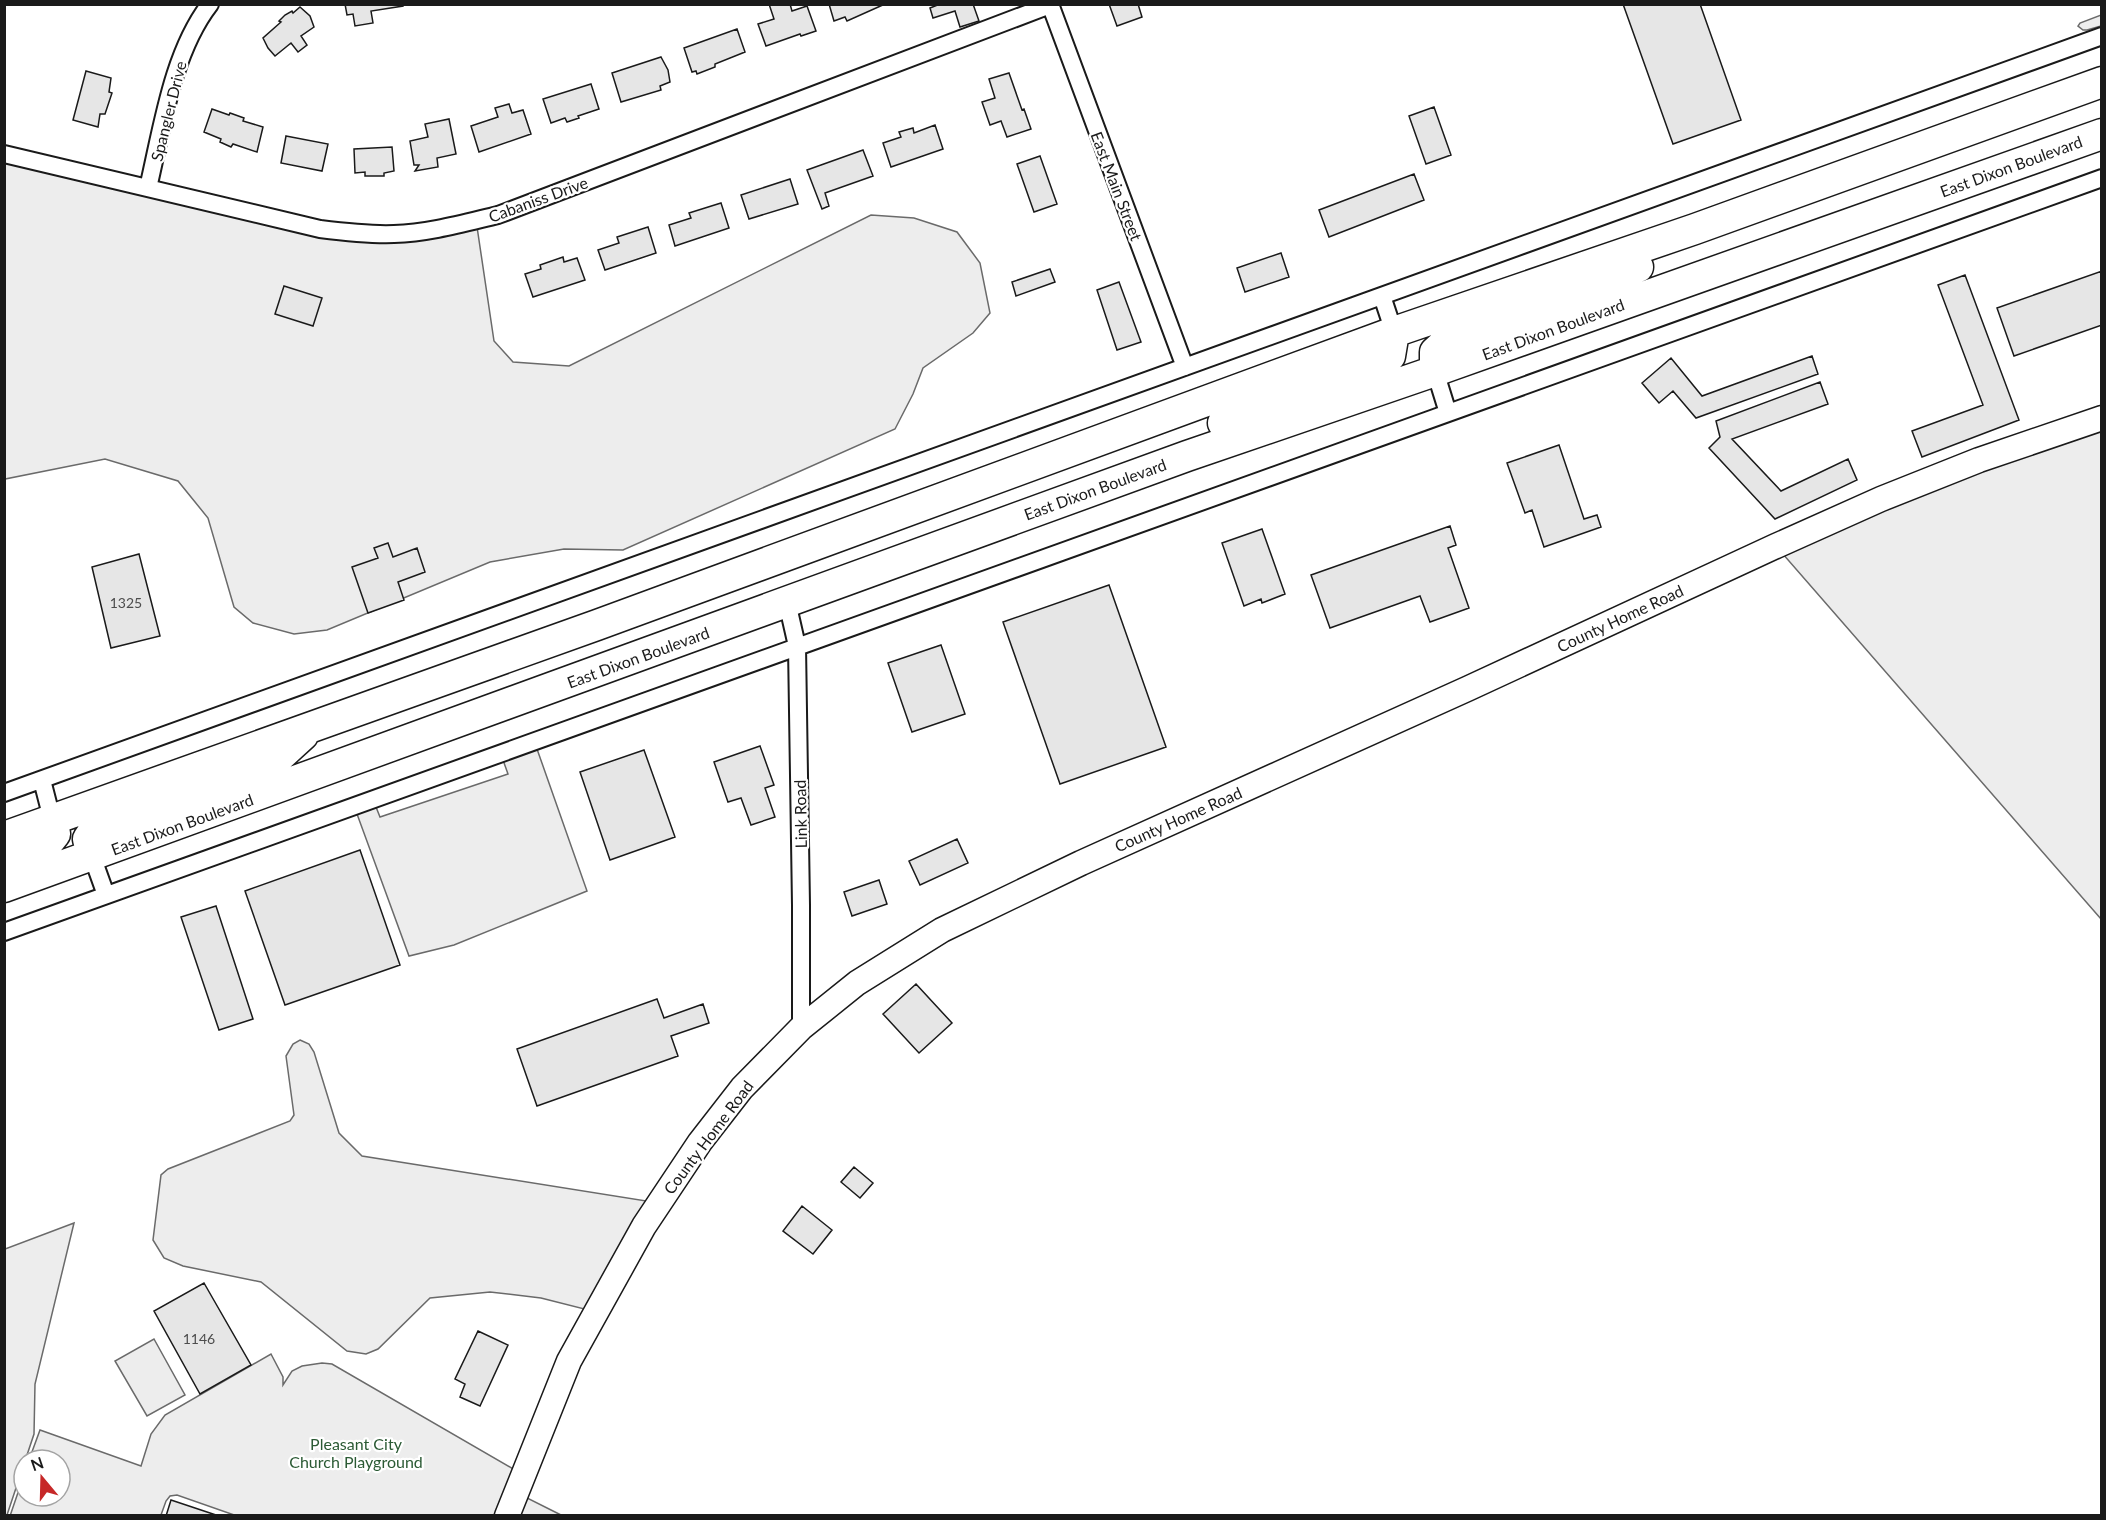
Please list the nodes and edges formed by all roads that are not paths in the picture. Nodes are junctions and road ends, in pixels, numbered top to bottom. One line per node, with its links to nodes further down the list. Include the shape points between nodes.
1 (210, 4): 8 (street, Spangler Drive, via 177,69)
2 (1050, 5): 8 (street, Cabaniss Drive, via 498,215 459,225 394,234 351,233); 12 (street, East Main Street)
3 (2102, 36): 10 (street)
4 (2102, 82): 9 (highway)
5 (2102, 134): 13 (highway, East Dixon Boulevard)
6 (4, 154): 8 (street, Cabaniss Drive)
7 (2102, 178): 14 (street)
8 (148, 188)
9 (1695, 229): 11 (highway); 13 (highway, via 1636,268 1446,342 1435,352)
10 (1382, 296): 11 (street); 12 (street)
11 (1394, 332): 16 (highway, via 1390,356 1381,364 1225,422 1192,437); 19 (highway, via 597,626)
12 (1185, 367): 20 (street)
13 (1435, 371): 14 (street); 16 (highway, East Dixon Boulevard)
14 (1448, 413): 18 (street)
15 (2102, 418): 29 (street, County Home Road, via 1989,456 1881,499 1081,863 942,930 857,982)
16 (1147, 470): 17 (highway, East Dixon Boulevard)
17 (787, 602): 18 (street, Link Road); 24 (highway, East Dixon Boulevard)
18 (797, 646): 27 (street); 29 (street, Link Road)
19 (311, 726): 22 (highway); 24 (highway, via 269,766 94,830 88,840)
20 (42, 780): 21 (street); 22 (street)
21 (4, 793)
22 (52, 819): 23 (highway); 25 (highway, via 55,834 50,842)
23 (4, 837)
24 (92, 856): 26 (highway, East Dixon Boulevard); 27 (street, East Dixon Boulevard)
25 (4, 861)
26 (4, 888)
27 (106, 895): 28 (street)
28 (4, 932)
29 (801, 1028): 30 (street, County Home Road, via 742,1088 644,1226 568,1361)
30 (507, 1515)

